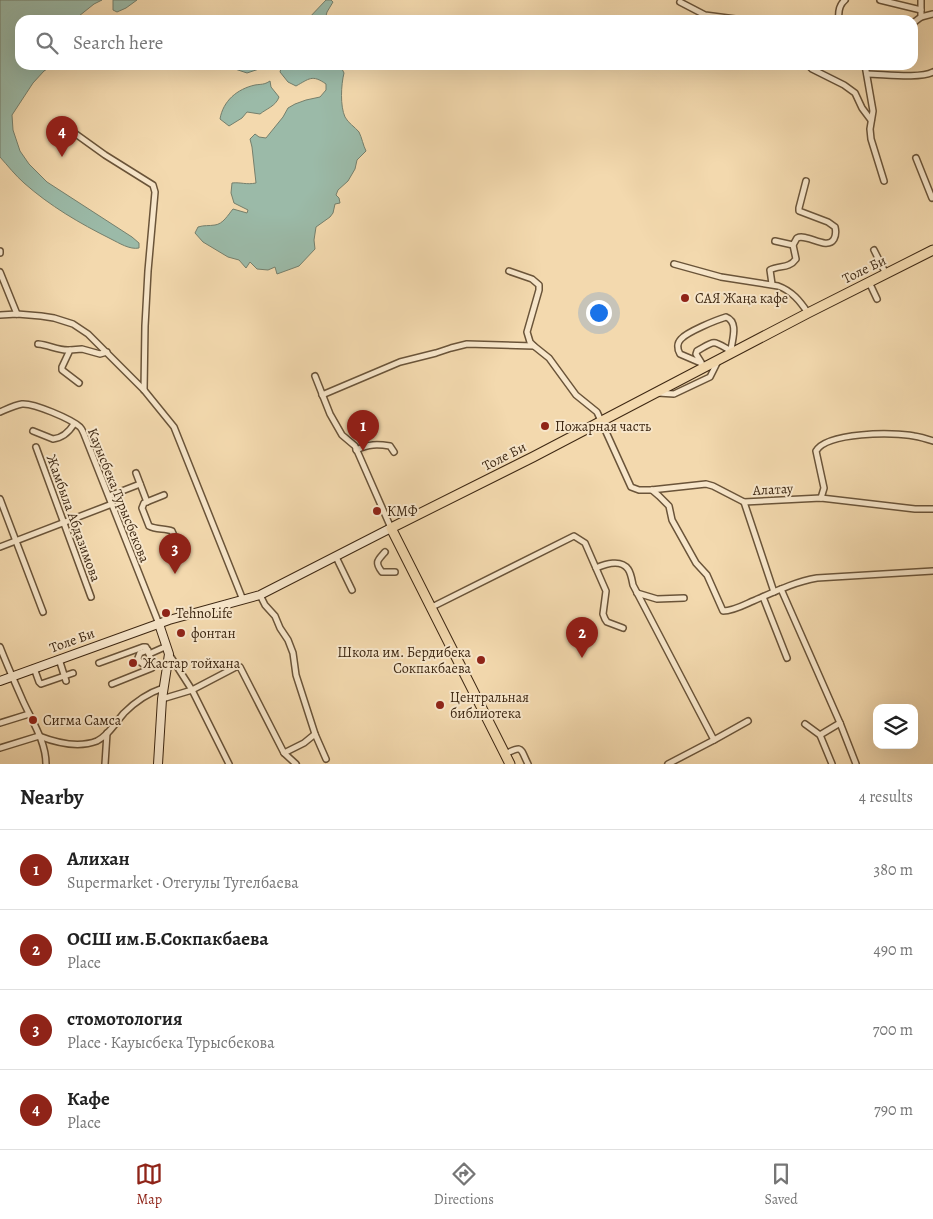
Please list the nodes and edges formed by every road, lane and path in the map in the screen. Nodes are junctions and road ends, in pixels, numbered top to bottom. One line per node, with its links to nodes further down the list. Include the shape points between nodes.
1 (845, 0): 8 (street, via 840,5)
2 (880, 0): 5 (street)
3 (921, 0): 5 (street)
4 (680, 2): 7 (street)
5 (921, 10): 9 (street)
6 (933, 14): 9 (street)
7 (703, 15)
8 (839, 15)
9 (921, 17): 10 (street)
10 (918, 19)
11 (814, 70): 15 (street, via 854,93)
12 (866, 70): 14 (street)
13 (933, 72): 14 (street, via 922,76)
14 (867, 74): 15 (street, via 873,111)
15 (871, 120): 19 (street, via 871,139)
16 (73, 132): 45 (street, via 153,185 155,192 144,326)
17 (916, 158): 21 (street)
18 (806, 181): 23 (street, via 799,211 835,227 835,237 827,244 800,236)
19 (884, 181)
20 (933, 187): 21 (street)
21 (932, 196)
22 (775, 241): 23 (street)
23 (793, 245): 31 (street, via 796,259 785,267 770,270)
24 (874, 250): 29 (street)
25 (933, 250): 29 (main road, Толе Би)
26 (674, 264): 31 (street, via 721,277)
27 (0, 272): 34 (street)
28 (509, 272): 37 (street, via 532,279 539,285 527,332)
29 (886, 274): 30 (main road, Толе Би)
30 (869, 282): 32 (street); 33 (main road, Толе Би)
31 (772, 284): 33 (street, via 790,292)
32 (877, 299)
33 (808, 312): 39 (main road, Толе Би)
34 (17, 314): 35 (street); 40 (street, via 54,318 73,324)
35 (0, 316)
36 (38, 344): 38 (street)
37 (534, 346): 47 (street, via 467,344 400,362); 49 (street, via 549,358 576,395 597,412)
38 (70, 350): 40 (street); 44 (street, via 62,370)
39 (732, 351): 41 (main road, Толе Би); 42 (street, via 713,342 697,351); 42 (street, via 734,324 726,317 679,341 680,354)
40 (107, 352): 45 (street)
41 (718, 360): 42 (main road, Толе Би); 46 (street, via 710,377 674,394)
42 (702, 365): 46 (main road, Толе Би)
43 (315, 376): 47 (street)
44 (79, 384)
45 (144, 390): 85 (street, via 174,427)
46 (655, 392): 49 (main road, Толе Би)
47 (322, 395): 54 (street, via 342,435)
48 (0, 412): 50 (street, Кауысбека Турысбекова, via 14,406 31,405)
49 (602, 421): 58 (street, Алатау, via 631,487); 68 (main road, Толе Би)
50 (74, 424): 51 (street, via 65,435 56,439); 60 (street, Кауысбека Турысбекова, via 84,434)
51 (34, 431)
52 (933, 441): 61 (street, via 883,434 827,442 816,451 824,488)
53 (36, 447): 67 (street, Жамбыла Абдазимова)
54 (356, 450): 55 (street, via 376,444 390,446); 68 (street)
55 (394, 452)
56 (136, 473): 57 (street)
57 (140, 484): 60 (street); 63 (street)
58 (651, 490): 64 (street, Алатау, via 706,484); 83 (street, via 669,506 672,520 696,563 707,575 723,611)
59 (164, 495): 63 (street)
60 (109, 496): 65 (street, Кауысбека Турысбекова)
61 (821, 498): 64 (street, Алатау); 66 (street, Алатау)
62 (0, 499): 69 (street)
63 (146, 502): 72 (street, via 142,508 149,526 172,531)
64 (744, 502): 79 (street)
65 (112, 504): 67 (street); 88 (street, Кауысбека Турысбекова)
66 (933, 509)
67 (64, 522): 69 (street); 82 (street, Жамбыла Абдазимова)
68 (392, 528): 73 (street, Толе Би); 86 (main road)
69 (16, 540): 70 (street); 87 (street)
70 (0, 547)
71 (385, 552): 76 (street, via 377,565 382,572)
72 (182, 554)
73 (336, 557): 78 (street); 81 (street, Толе Би)
74 (596, 568): 80 (street, via 607,564 624,565); 86 (street, via 585,543 574,536); 89 (street, via 606,591 604,616 607,622)
75 (933, 571): 77 (street, via 817,578)
76 (395, 572)
77 (781, 589): 79 (street); 109 (street)
78 (352, 590)
79 (774, 592): 83 (street)
80 (637, 593): 84 (street, via 658,599); 115 (street)
81 (260, 595): 85 (street, Толе Би); 112 (street, via 288,640)
82 (91, 597)
83 (763, 597): 93 (street)
84 (684, 598)
85 (243, 600): 88 (street, Толе Би)
86 (432, 607): 118 (main road)
87 (43, 612)
88 (157, 625): 91 (street); 94 (street, Толе Би)
89 (623, 628)
90 (0, 647): 99 (street)
91 (168, 650): 92 (street); 103 (street); 104 (street)
92 (149, 652): 95 (street); 95 (street, via 140,653 139,661 143,664); 96 (street, via 144,646)
93 (787, 658)
94 (59, 659): 97 (street, Толе Би); 100 (street)
95 (152, 661): 102 (street, via 152,668)
96 (99, 663)
97 (34, 668): 99 (street, Толе Би); 100 (street, via 41,684)
98 (74, 673): 100 (street)
99 (12, 677): 101 (street, Толе Би); 106 (street)
100 (65, 679)
101 (0, 681)
102 (112, 684)
103 (163, 688): 105 (street); 111 (street, via 149,693 131,706)
104 (192, 690): 105 (street); 117 (street, via 240,667); 123 (street)
105 (162, 699): 122 (street)
106 (29, 714): 108 (street); 114 (street)
107 (748, 721): 115 (street)
108 (0, 723)
109 (840, 723): 113 (street); 129 (street)
110 (805, 724): 113 (street)
111 (107, 733): 114 (street, via 98,740 79,745); 121 (street)
112 (315, 734): 117 (street); 119 (street)
113 (820, 735): 128 (street)
114 (39, 736): 116 (street); 120 (street)
115 (714, 740): 127 (street)
116 (0, 748)
117 (284, 754): 124 (street)
118 (505, 754): 125 (main road); 126 (street, via 519,748)
119 (326, 759)
120 (46, 764)
121 (105, 764)
122 (158, 764)
123 (230, 764)
124 (296, 764)
125 (510, 764)
126 (528, 764)
127 (668, 764)
128 (832, 764)
129 (856, 764)

